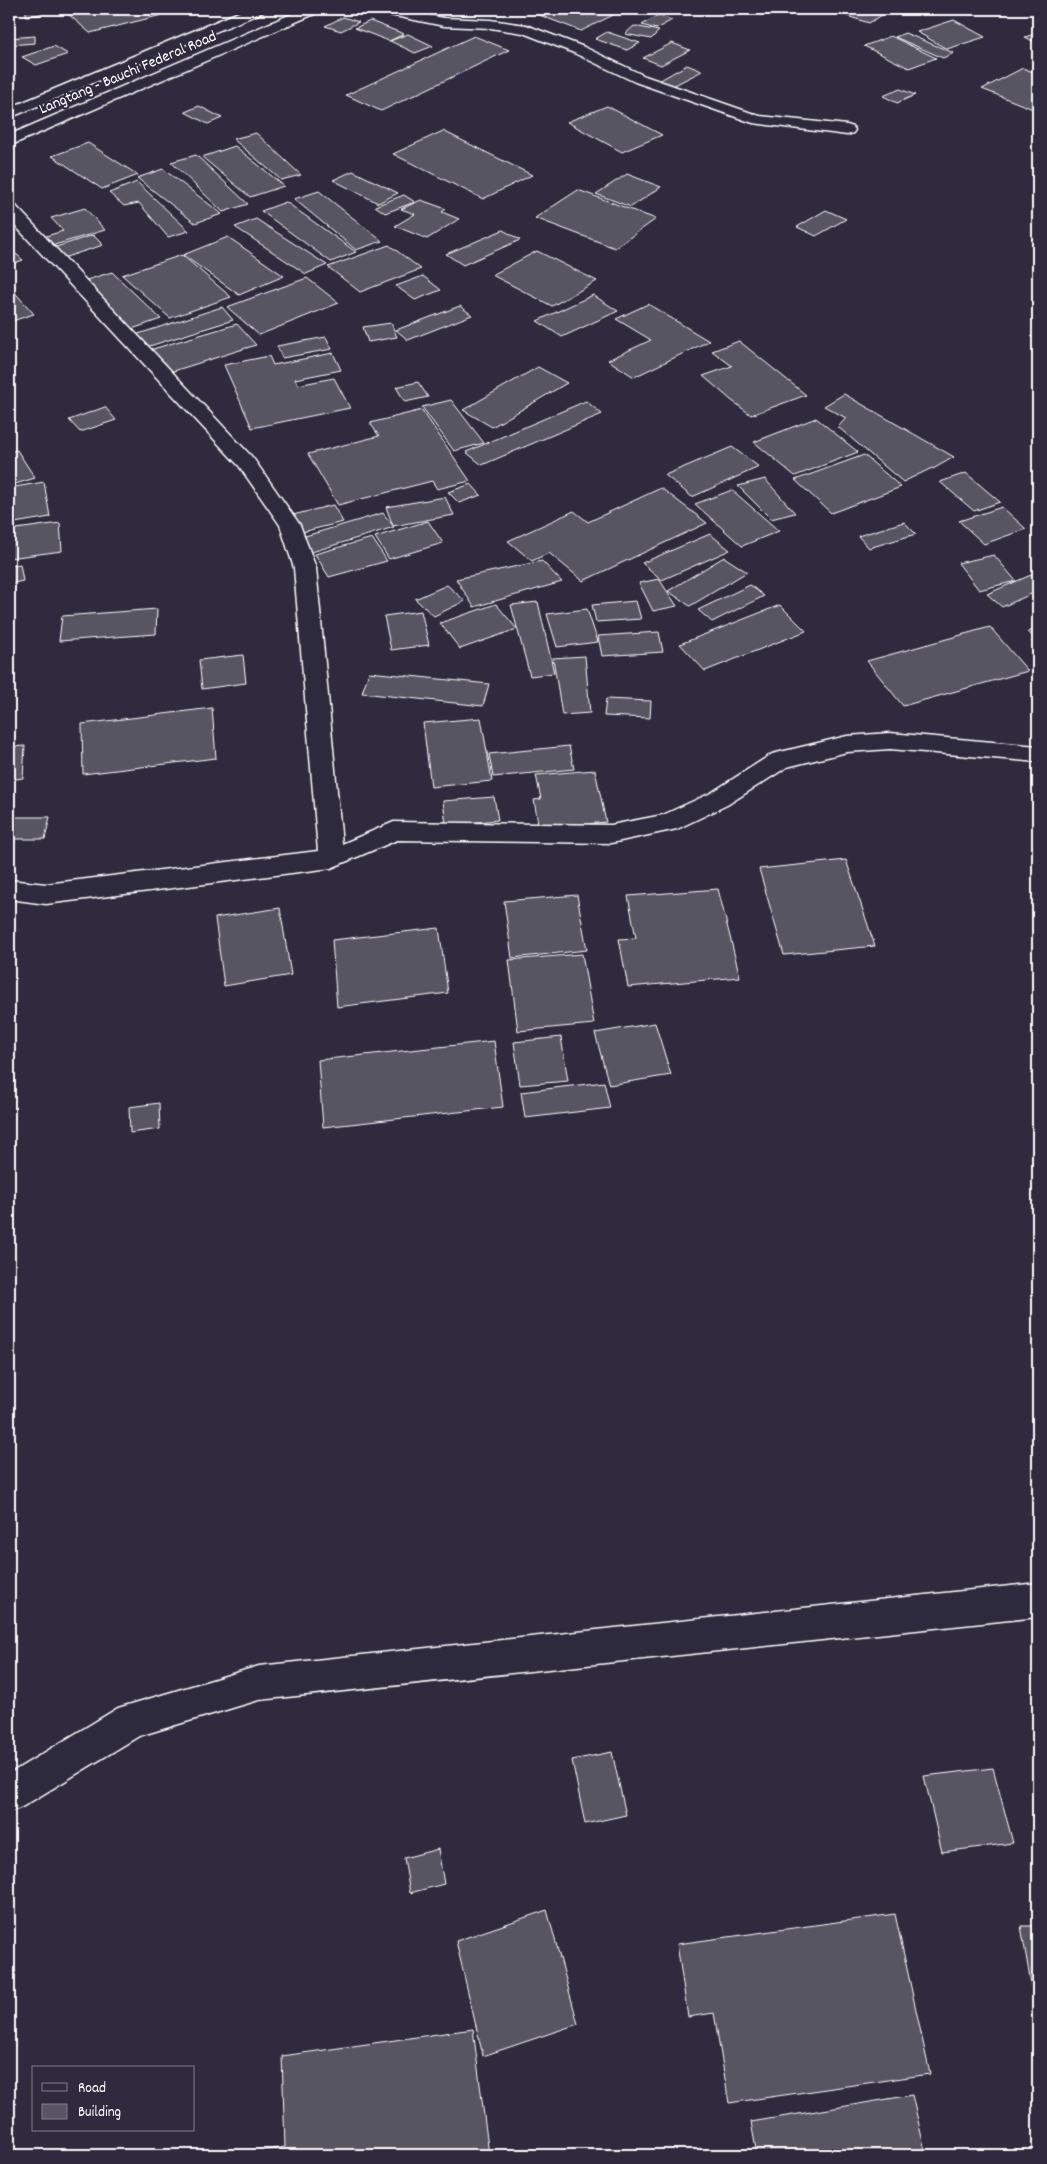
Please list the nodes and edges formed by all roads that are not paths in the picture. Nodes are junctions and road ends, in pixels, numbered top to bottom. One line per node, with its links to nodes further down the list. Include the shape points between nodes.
1 (258, 9): 4 (street)
2 (314, 9): 6 (street, Langtang - Bauchi Federal Road)
3 (380, 9): 5 (street, via 444,22 526,29 640,79 758,120)
4 (9, 113)
5 (847, 130)
6 (9, 141)
7 (9, 209): 9 (street, via 246,462 290,525 305,568)
8 (1038, 754): 9 (street, via 890,741 847,744 780,760 719,799 668,824 611,834 394,831)
9 (331, 860): 10 (street, via 46,894)
10 (9, 890)
11 (1038, 1600): 12 (street, via 259,1683 131,1721)
12 (9, 1794)

